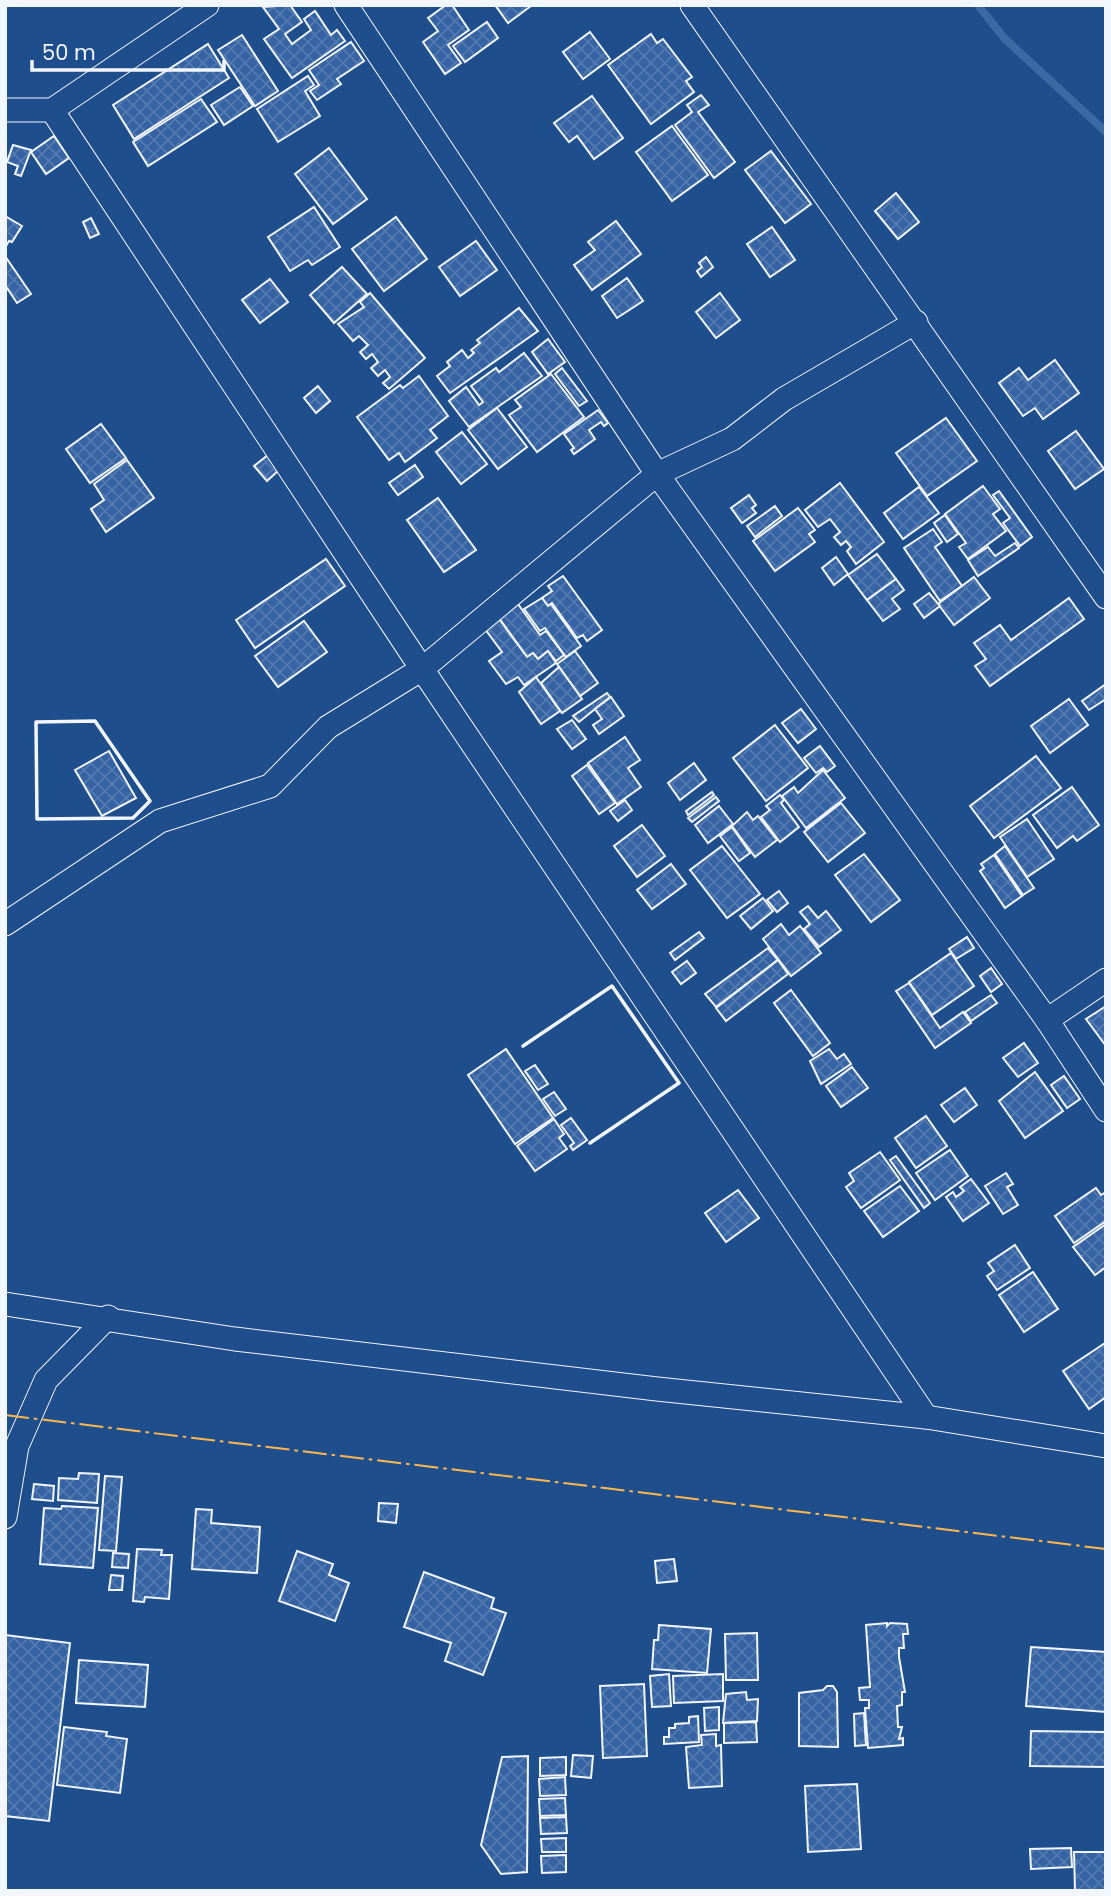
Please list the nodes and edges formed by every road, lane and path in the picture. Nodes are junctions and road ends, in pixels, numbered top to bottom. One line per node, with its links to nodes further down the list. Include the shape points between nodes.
1 (207, 5): 5 (street)
2 (346, 5): 7 (street)
3 (692, 5): 6 (street)
4 (5, 110): 5 (street)
5 (52, 110): 9 (street)
6 (916, 322): 7 (street, via 784,399 732,439); 8 (street)
7 (657, 474): 9 (street); 12 (street)
8 (1106, 597)
9 (422, 669): 10 (street, via 328,727 270,786 160,821); 16 (street)
10 (5, 924)
11 (1106, 980): 12 (street)
12 (1047, 1020): 13 (street)
13 (1106, 1111)
14 (5, 1304): 15 (street)
15 (108, 1317): 16 (street, via 234,1339); 18 (street, via 46,1380 17,1447)
16 (926, 1417): 17 (street)
17 (1106, 1446)
18 (5, 1517)

